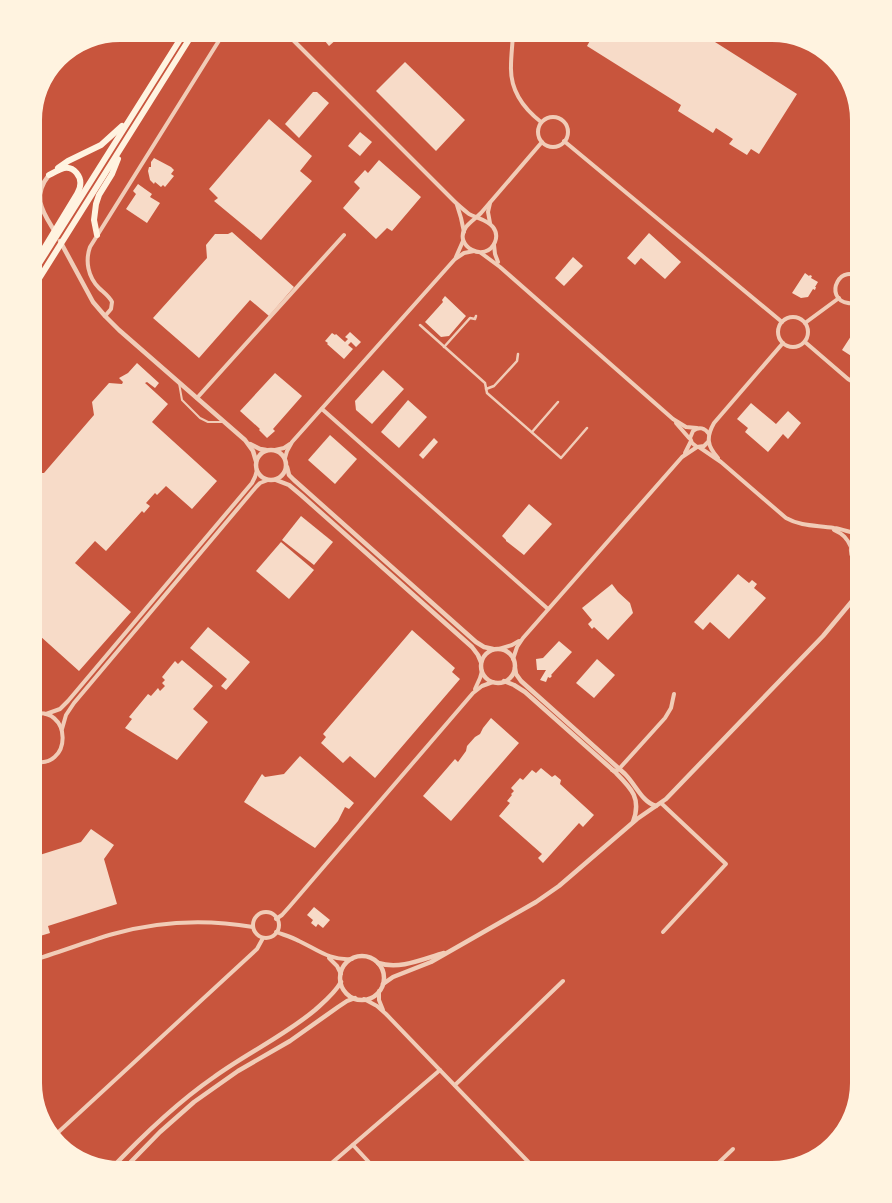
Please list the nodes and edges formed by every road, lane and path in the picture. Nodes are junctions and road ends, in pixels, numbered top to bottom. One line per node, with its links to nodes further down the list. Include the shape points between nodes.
1 (180, 39): 6 (highway)
2 (189, 39): 10 (highway)
3 (219, 39): 20 (street)
4 (292, 39): 13 (street)
5 (513, 39): 7 (street, via 514,88 523,105)
6 (129, 120): 11 (highway, via 101,145 64,163); 16 (highway)
7 (541, 122): 8 (street, via 553,117 562,120 567,130); 9 (street, via 538,134)
8 (564, 141): 9 (street, via 554,146); 34 (street)
9 (542, 142): 12 (street)
10 (124, 143): 20 (highway, via 96,204 94,220); 29 (highway)
11 (49, 175): 16 (highway, via 67,168 75,171 81,184); 32 (street, via 41,188 43,210 90,297)
12 (492, 199): 14 (street); 18 (street, via 488,212)
13 (454, 201): 14 (street); 19 (street)
14 (476, 218): 15 (street); 17 (street)
15 (482, 220): 17 (street); 18 (street)
16 (63, 221): 26 (highway)
17 (472, 222): 19 (street)
18 (490, 224): 23 (street, via 496,233)
19 (464, 233): 22 (street)
20 (97, 235): 32 (street, via 89,250 88,265 93,280 112,302)
21 (344, 235): 44 (street)
22 (464, 239): 24 (street); 25 (street)
23 (494, 243): 24 (street, via 488,250); 27 (street, via 495,257)
24 (476, 252): 25 (street, via 464,253); 27 (street)
25 (455, 259): 46 (street)
26 (39, 261)
27 (500, 266): 48 (street)
28 (853, 274): 30 (street, via 837,281 835,288)
29 (39, 279)
30 (839, 298): 31 (street, via 843,302); 35 (street)
31 (853, 302)
32 (105, 316): 42 (street)
33 (476, 316): 39 (street, via 470,318)
34 (782, 322): 35 (street, via 794,317); 38 (street, via 778,334)
35 (805, 323): 37 (street, via 808,332)
36 (420, 325): 39 (street)
37 (805, 342): 38 (street, via 794,347); 41 (street)
38 (783, 343): 47 (street)
39 (444, 347): 43 (street, via 485,383)
40 (518, 354): 43 (street, via 517,361 494,386)
41 (853, 381)
42 (179, 383): 44 (street); 49 (lane, via 182,400 200,418 208,422)
43 (486, 389): 52 (street)
44 (197, 398): 49 (street)
45 (558, 402): 52 (street)
46 (322, 409): 56 (street); 75 (street)
47 (717, 418): 51 (street); 53 (street)
48 (673, 419): 51 (street, via 686,427); 55 (street)
49 (224, 422): 54 (street)
50 (587, 428): 52 (street, via 561,458)
51 (698, 428): 53 (street); 55 (street, via 691,433)
52 (532, 432)
53 (709, 435): 57 (street)
54 (245, 440): 59 (street, via 256,448); 63 (street)
55 (690, 440): 58 (street); 62 (street)
56 (292, 442): 60 (street); 61 (street)
57 (708, 442): 58 (street); 64 (street)
58 (698, 447): 62 (street); 64 (street)
59 (267, 450): 60 (street); 63 (street)
60 (275, 450): 61 (street)
61 (285, 458): 65 (street)
62 (682, 458): 75 (street)
63 (256, 461): 66 (street)
64 (721, 462): 69 (street, via 786,518)
65 (287, 468): 68 (street); 77 (street, via 291,477 470,637 481,646)
66 (257, 470): 67 (street); 88 (street, via 252,483 68,701 60,709)
67 (268, 480): 68 (street); 89 (street, via 256,487 74,703 66,714)
68 (276, 480): 80 (street, via 296,491 472,647)
69 (822, 527): 70 (street); 72 (street, via 844,534)
70 (853, 532)
71 (853, 543): 72 (street)
72 (851, 548): 73 (street)
73 (853, 557)
74 (853, 600): 93 (street, via 823,636)
75 (548, 609): 76 (street)
76 (523, 638): 78 (street); 79 (street)
77 (493, 649): 78 (street); 80 (street, via 484,655)
78 (499, 649): 79 (street)
79 (514, 659): 81 (street)
80 (481, 662): 82 (street)
81 (515, 668): 83 (street); 91 (street, via 521,681)
82 (482, 670): 84 (street); 85 (street)
83 (504, 681): 84 (street); 92 (street, via 521,689)
84 (493, 682): 85 (street)
85 (473, 693): 96 (street)
86 (674, 694): 91 (street, via 666,718)
87 (39, 713): 88 (street)
88 (46, 714): 89 (street)
89 (62, 729): 90 (street, via 63,743 57,754)
90 (39, 761)
91 (620, 769): 92 (street); 94 (street, via 647,802)
92 (612, 770): 95 (street, via 635,795)
93 (661, 803): 94 (street); 99 (street, via 726,864)
94 (656, 806): 95 (street)
95 (633, 823): 101 (street, via 551,892)
96 (276, 919): 97 (street, via 270,914 261,914); 98 (street)
97 (253, 927): 100 (street); 103 (street, via 202,922 153,925)
98 (276, 932): 100 (street); 102 (street)
99 (663, 932)
100 (263, 938): 116 (street, via 257,949)
101 (449, 951): 105 (street, via 409,963 390,965); 109 (street)
102 (326, 955): 104 (street); 106 (street)
103 (39, 958)
104 (352, 959): 105 (street, via 366,957); 106 (street, via 344,965)
105 (377, 962): 109 (street, via 384,977)
106 (341, 974): 108 (street)
107 (563, 981): 115 (street)
108 (341, 982): 111 (street, via 346,993); 119 (street, via 302,1021 221,1072 172,1109)
109 (383, 984): 110 (street)
110 (379, 991): 112 (street); 113 (street, via 380,1003)
111 (355, 998): 112 (street); 120 (street, via 194,1102)
112 (364, 999): 113 (street)
113 (386, 1014): 114 (street)
114 (440, 1070): 115 (street); 117 (street)
115 (455, 1085): 123 (street)
116 (57, 1133)
117 (353, 1145): 121 (street); 122 (street)
118 (733, 1149): 124 (street)
119 (116, 1164)
120 (129, 1164)
121 (331, 1164)
122 (371, 1164)
123 (530, 1164)
124 (717, 1164)

